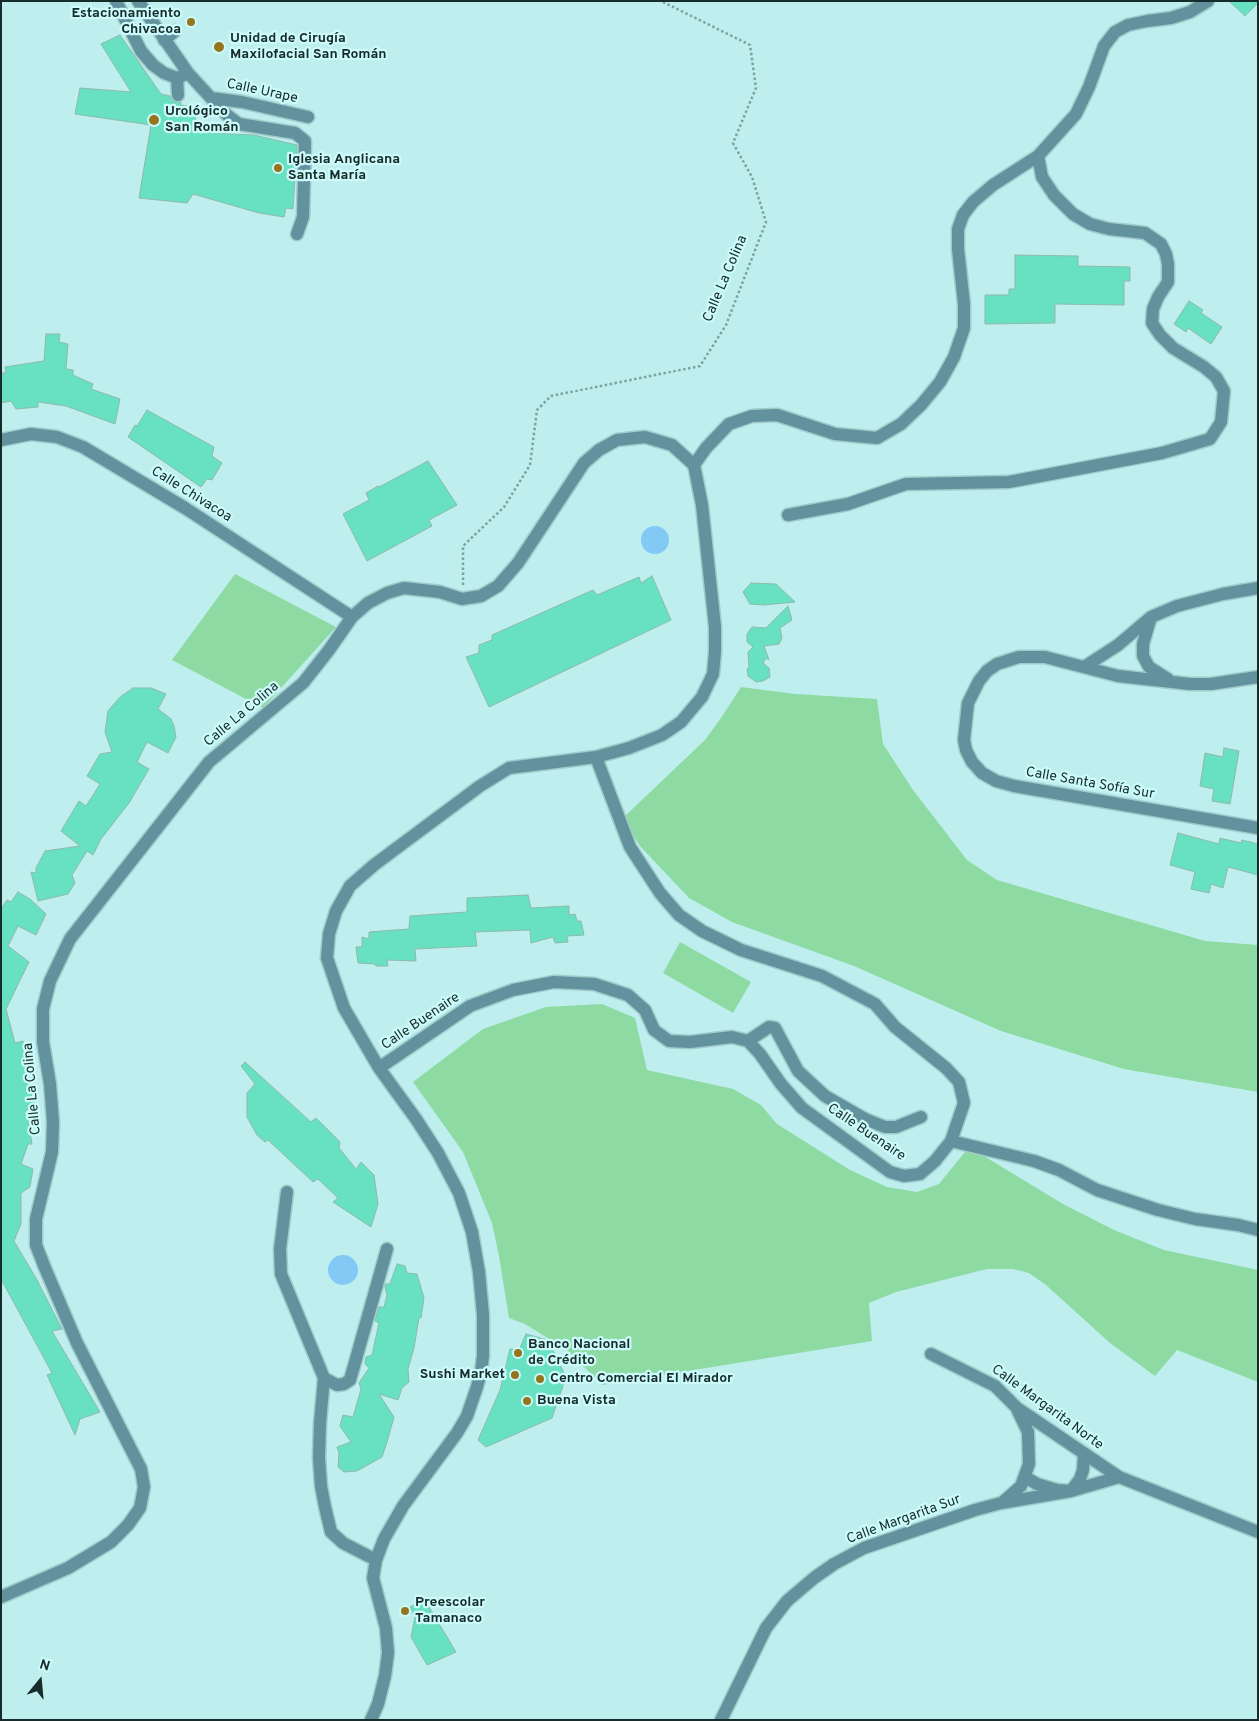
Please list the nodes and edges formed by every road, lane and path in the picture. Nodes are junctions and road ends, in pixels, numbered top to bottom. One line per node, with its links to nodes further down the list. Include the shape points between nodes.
1 (116, 1): 7 (street, via 141,51 153,65 164,73)
2 (138, 1): 6 (street, Calle Urape)
3 (661, 1): 17 (path, Calle La Colina, via 750,45 756,88 733,143 752,176 766,222 726,325 700,366 551,396 537,410 530,465 504,507 463,546)
4 (1208, 1): 11 (street, via 1190,12 1128,25 1115,32 1104,46 1076,114)
5 (175, 31): 6 (street)
6 (164, 40): 7 (street, Calle Urape)
7 (183, 76): 8 (street); 9 (street, Calle Urape)
8 (178, 95)
9 (211, 98): 10 (street, Calle Urape); 12 (street, via 239,124 295,133 305,140 303,217)
10 (308, 117)
11 (1038, 156): 14 (street, via 993,185 973,202 964,215 958,229 964,328 954,357 940,382 901,424 876,438 835,434 777,415 752,416 728,424); 15 (street, via 1042,177 1054,196 1072,214 1108,229 1146,233 1161,244 1166,254 1168,282 1153,309 1152,323 1173,348 1216,377 1224,391 1221,422 1210,439 1162,453 1009,482 906,484 848,504)
12 (297, 234)
13 (1, 440): 18 (street, Calle Chivacoa, via 30,434 57,437 83,447 185,508)
14 (694, 465): 17 (street, via 672,445 645,437 617,440 599,450 584,463 518,563 498,586 481,596); 23 (street, via 702,505 715,628 713,674 702,697 681,722 662,735)
15 (788, 515)
16 (1258, 588): 19 (street, via 1177,606)
17 (462, 599): 18 (street, Calle La Colina, via 440,592 404,588 368,603)
18 (352, 617): 42 (street, Calle La Colina, via 303,683 209,762 70,939 50,981 42,1010 42,1042 52,1103 52,1152 36,1220 36,1245 77,1343 141,1470 144,1487 140,1508 111,1542 68,1568)
19 (1152, 617): 20 (street); 22 (street, via 1143,644 1143,656 1149,667)
20 (1084, 667): 22 (street, Calle Santa Sofía Sur, via 1118,676); 24 (street, Calle Santa Sofía Sur, via 1044,657 1019,657 997,664 987,672 968,703 964,740 972,762 982,773 1014,786)
21 (1258, 676): 22 (street, Calle Santa Sofía Sur, via 1211,684)
22 (1172, 682)
23 (596, 757): 26 (street, via 509,768 416,832 350,886 336,910 327,958 344,1008); 28 (street, Calle Buenaire, via 630,847 660,893 679,915 702,932 741,950 822,976 876,1004 895,1027 946,1068 958,1082 964,1102)
24 (1258, 828)
25 (748, 1041): 26 (street, Calle Buenaire, via 732,1037 669,1041 654,1030 645,1010 628,995 594,984 554,982 512,990 470,1006); 27 (street, via 769,1027 775,1028 798,1071 825,1096 865,1119 885,1127 896,1127); 28 (street, Calle Buenaire, via 802,1108 890,1172 904,1176 920,1174)
26 (379, 1068): 41 (street, via 438,1153 459,1193 472,1232 480,1272 483,1356 477,1387 466,1416 403,1506)
27 (921, 1117)
28 (952, 1141): 30 (street, via 1034,1161 1097,1190 1158,1210)
29 (288, 1192): 33 (street, via 280,1249 281,1274)
30 (1258, 1230)
31 (387, 1249): 33 (street, via 350,1380 337,1385)
32 (931, 1354): 34 (street, Calle Margarita Norte, via 995,1386)
33 (324, 1378): 41 (street, via 320,1486 331,1532 343,1543)
34 (1017, 1408): 35 (street, Calle Margarita Norte); 36 (street, Calle Margarita Sur, via 1028,1432 1030,1448 1030,1464)
35 (1084, 1454): 37 (street, Calle Margarita Norte); 38 (street, via 1083,1470)
36 (1025, 1477): 38 (street, via 1037,1484); 39 (street, Calle Margarita Sur, via 1021,1486)
37 (1119, 1477): 38 (street, Calle Margarita Sur); 40 (street, Calle Margarita Norte)
38 (1071, 1491): 39 (street, Calle Margarita Sur)
39 (1001, 1503): 44 (street, Calle Margarita Sur, via 864,1548 814,1578 787,1601 766,1628)
40 (1258, 1532)
41 (376, 1560): 43 (street, via 373,1578 386,1628 388,1653 378,1704)
42 (1, 1597)
43 (371, 1720)
44 (721, 1720)

